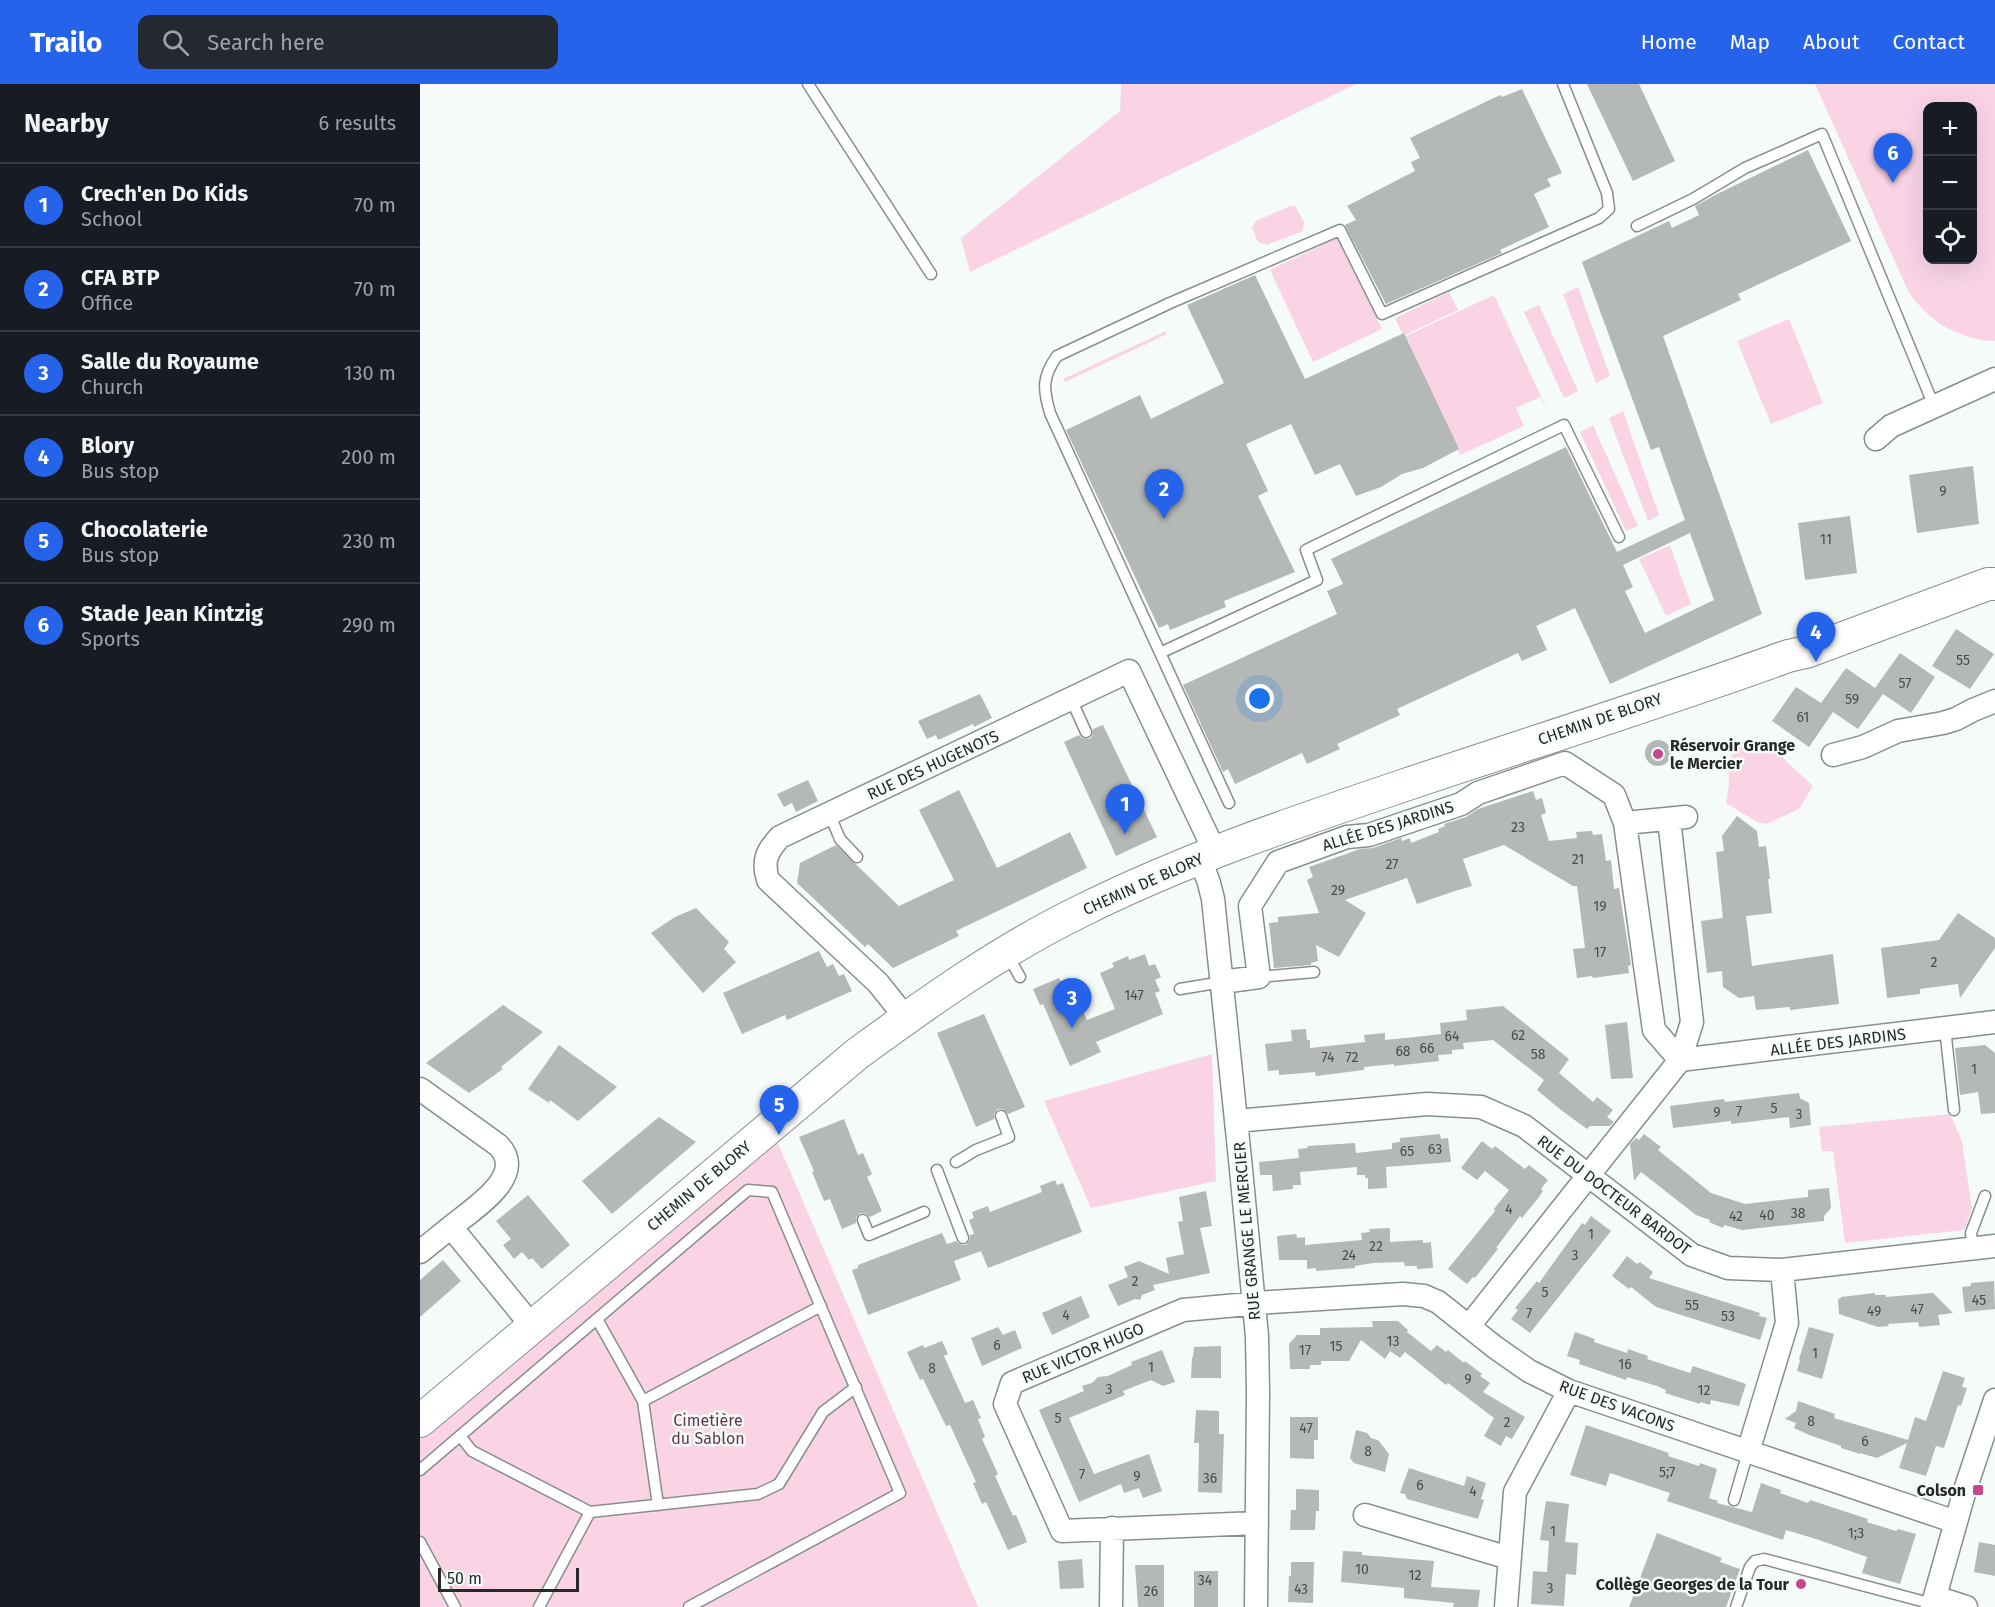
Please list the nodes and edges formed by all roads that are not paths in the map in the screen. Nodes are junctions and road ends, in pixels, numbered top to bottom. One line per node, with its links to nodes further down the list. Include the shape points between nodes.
1 (808, 84): 4 (lane)
2 (1563, 84): 10 (lane, via 1607,193 1608,208 1599,218 1382,314 1340,230 1057,356 1048,368 1045,384 1050,412)
3 (1637, 226): 6 (lane, via 1745,168 1822,134)
4 (931, 274)
5 (1995, 379): 6 (street)
6 (1934, 406): 7 (street, via 1892,426)
7 (1876, 439)
8 (1618, 537): 10 (lane, via 1564,425 1306,550 1317,580)
9 (1995, 584): 19 (street, CHEMIN DE BLORY, via 1806,652 1280,826)
10 (1160, 653): 16 (lane)
11 (1129, 671): 12 (street, RUE DES HUGENOTS); 19 (street, RUE GRANGE LE MERCIER)
12 (1071, 699): 14 (lane); 17 (street, RUE DES HUGENOTS)
13 (1995, 701): 15 (street, via 1956,719 1898,731)
14 (1086, 732)
15 (1833, 755)
16 (1229, 803)
17 (829, 813): 20 (lane, via 840,839); 25 (street, RUE DES HUGENOTS, via 773,844 765,860 768,880 878,983)
18 (1625, 823): 22 (street, ALLÉE DES JARDINS, via 1614,795 1565,763 1478,793 1461,804 1278,862 1250,906); 28 (street, ALLÉE DES JARDINS, via 1654,1030); 28 (street, via 1677,818 1692,1022)
19 (1207, 855): 23 (street, RUE GRANGE LE MERCIER); 25 (street, CHEMIN DE BLORY, via 1080,911 1013,965)
20 (857, 857)
21 (1314, 972): 22 (lane)
22 (1258, 977): 23 (street)
23 (1222, 982): 24 (lane); 32 (street, RUE GRANGE LE MERCIER)
24 (1180, 989)
25 (906, 1018): 48 (street, CHEMIN DE BLORY, via 814,1089)
26 (1995, 1022): 27 (street, ALLÉE DES JARDINS)
27 (1945, 1028): 28 (street, ALLÉE DES JARDINS); 30 (lane)
28 (1680, 1060): 35 (street)
29 (420, 1089): 39 (street, via 498,1145 507,1159 504,1179 497,1188)
30 (1954, 1110)
31 (1001, 1116): 33 (lane, via 1009,1137)
32 (1236, 1121): 35 (street, RUE DU DOCTEUR BARDOT, via 1426,1104 1481,1107 1524,1126); 45 (street, RUE GRANGE LE MERCIER)
33 (956, 1162)
34 (937, 1170): 40 (lane)
35 (1588, 1177): 44 (street, RUE DU DOCTEUR BARDOT, via 1692,1256 1728,1268); 49 (street)
36 (1985, 1196): 42 (lane, via 1971,1233)
37 (924, 1212): 38 (lane, via 869,1235)
38 (863, 1220)
39 (451, 1227): 43 (street); 48 (street)
40 (963, 1238)
41 (1995, 1246): 42 (street, RUE DU DOCTEUR BARDOT)
42 (1972, 1249): 44 (street, RUE DU DOCTEUR BARDOT)
43 (420, 1252)
44 (1782, 1270): 56 (street, via 1786,1323)
45 (1254, 1304): 49 (street, RUE DES VACONS, via 1424,1296); 63 (street, RUE GRANGE LE MERCIER); 64 (street, RUE VICTOR HUGO, via 1183,1310 1012,1383 1005,1404 1062,1531)
46 (821, 1306): 47 (lane, via 772,1192 748,1190); 50 (lane); 53 (lane)
47 (597, 1319): 53 (lane); 55 (lane)
48 (532, 1326): 54 (street, CHEMIN DE BLORY)
49 (1469, 1326): 51 (street, RUE DES VACONS, via 1529,1371)
50 (856, 1387): 59 (lane, via 823,1412 779,1484 771,1489 758,1494); 70 (lane, via 900,1492)
51 (1569, 1391): 56 (street, RUE DES VACONS); 66 (street, via 1515,1492)
52 (1995, 1400): 62 (street)
53 (643, 1401): 59 (lane)
54 (420, 1420)
55 (460, 1436): 57 (lane); 60 (lane, via 472,1451)
56 (1748, 1452): 58 (lane); 62 (street, RUE DES VACONS)
57 (420, 1470)
58 (1734, 1500)
59 (658, 1505): 60 (lane)
60 (590, 1512): 69 (lane)
61 (1365, 1515): 66 (street)
62 (1956, 1522): 67 (street)
63 (1257, 1523): 64 (street, RUE VICTOR HUGO); 72 (street, RUE GRANGE LE MERCIER)
64 (1112, 1528): 71 (street)
65 (420, 1542): 68 (lane)
66 (1509, 1558): 73 (street)
67 (1933, 1603): 74 (lane, via 1764,1559 1749,1567); 75 (street)
68 (455, 1607)
69 (539, 1607)
70 (689, 1607)
71 (1111, 1607)
72 (1256, 1607)
73 (1506, 1607)
74 (1736, 1607)
75 (1966, 1607)

